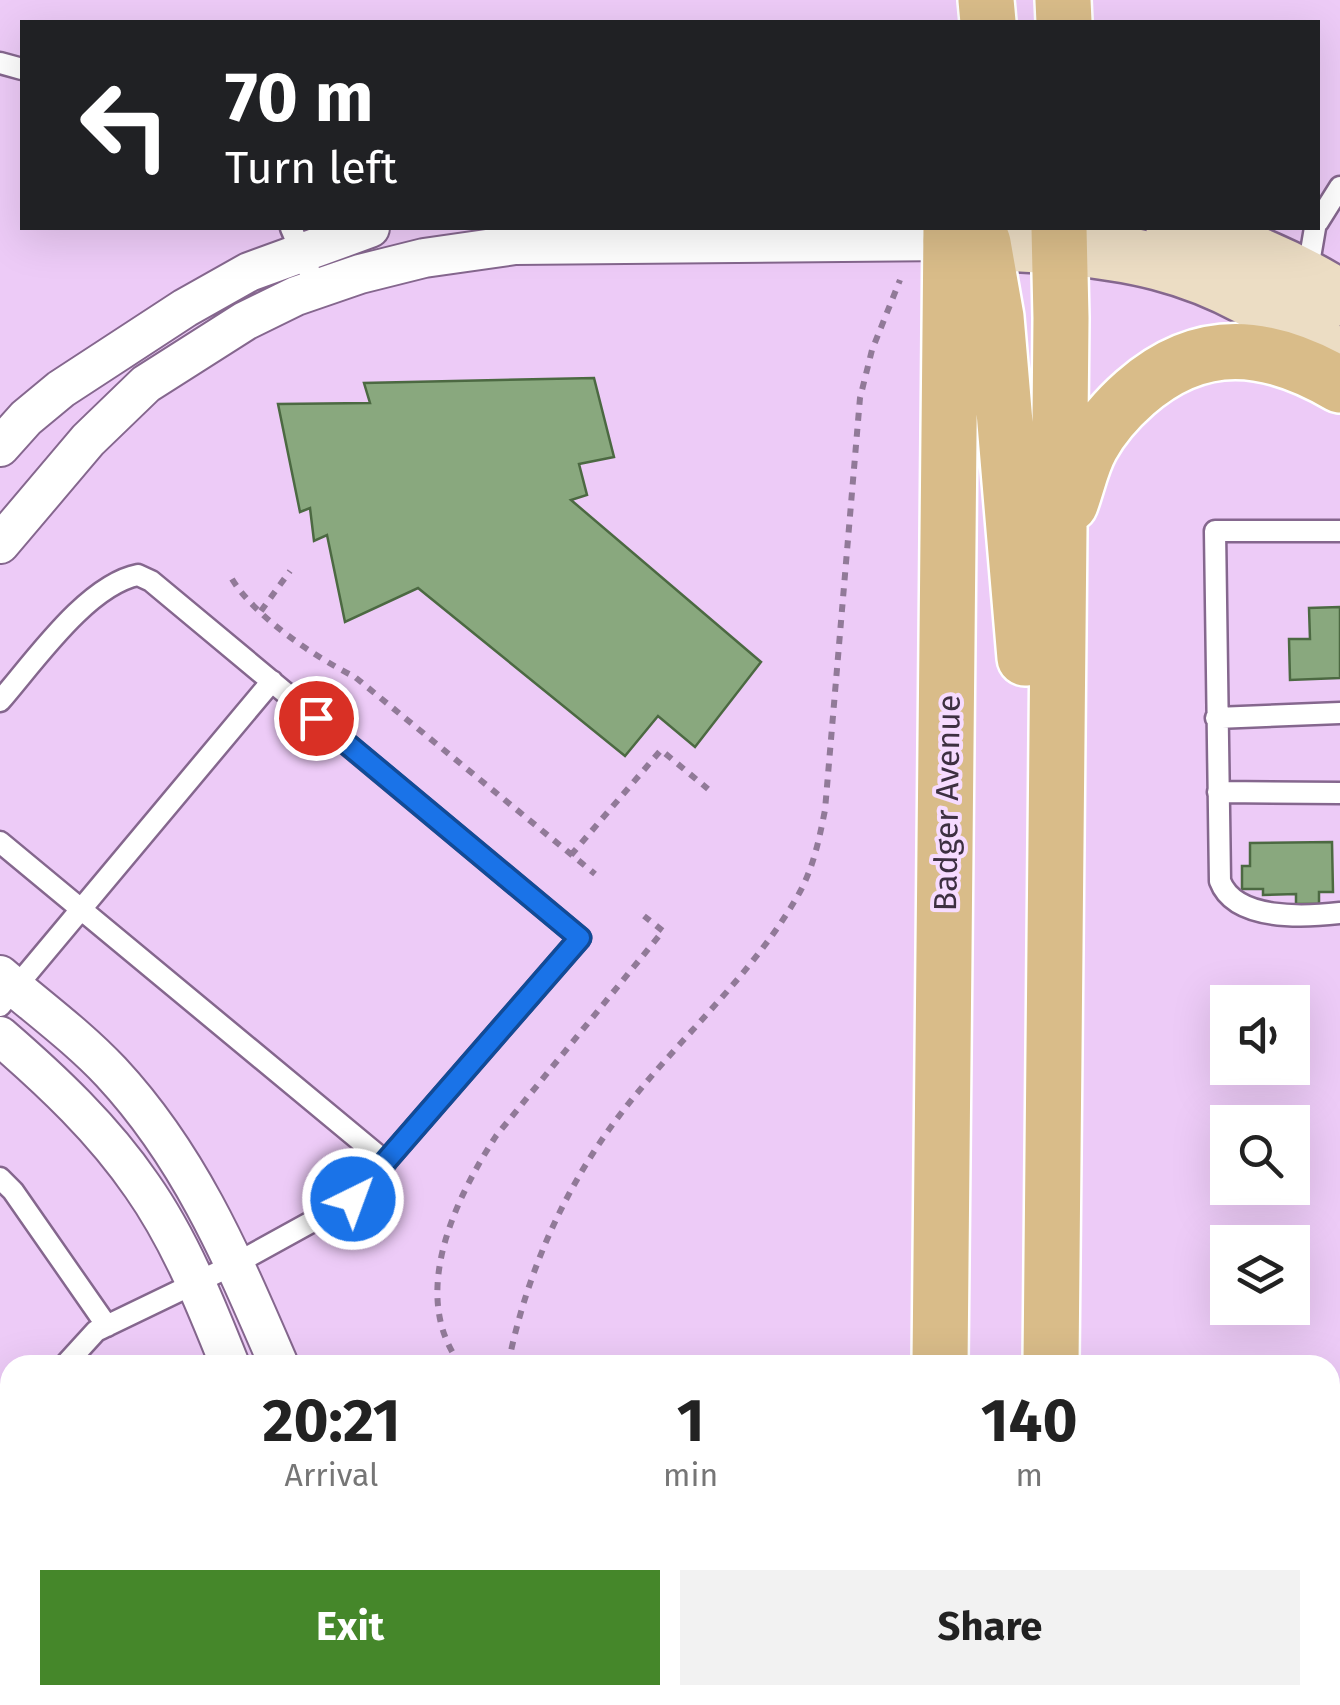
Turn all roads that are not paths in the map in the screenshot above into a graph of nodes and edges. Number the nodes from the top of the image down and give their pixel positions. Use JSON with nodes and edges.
{"nodes":[{"id":1,"x":1340,"y":187,"type":"edge"},
{"id":2,"x":357,"y":230,"type":"edge"},
{"id":3,"x":1183,"y":230,"type":"edge"},
{"id":4,"x":1241,"y":230,"type":"edge"},
{"id":5,"x":1054,"y":234,"type":"edge"},
{"id":6,"x":966,"y":235,"type":"edge"},
{"id":7,"x":296,"y":239,"type":"edge"},
{"id":8,"x":1320,"y":256,"type":"edge"},
{"id":9,"x":317,"y":288,"type":"junction"},
{"id":10,"x":1340,"y":362,"type":"edge"},
{"id":11,"x":1340,"y":384,"type":"edge"},
{"id":12,"x":0,"y":447,"type":"edge"},
{"id":13,"x":1340,"y":531,"type":"edge"},
{"id":14,"x":1058,"y":540,"type":"junction"},
{"id":15,"x":0,"y":544,"type":"edge"},
{"id":16,"x":272,"y":681,"type":"junction"},
{"id":17,"x":0,"y":700,"type":"edge"},
{"id":18,"x":1340,"y":713,"type":"edge"},
{"id":19,"x":1216,"y":718,"type":"junction"},
{"id":20,"x":1218,"y":792,"type":"junction"},
{"id":21,"x":1340,"y":793,"type":"edge"},
{"id":22,"x":1054,"y":818,"type":"junction"},
{"id":23,"x":0,"y":842,"type":"edge"},
{"id":24,"x":81,"y":909,"type":"junction"},
{"id":25,"x":1340,"y":913,"type":"edge"},
{"id":26,"x":5,"y":990,"type":"edge"},
{"id":27,"x":0,"y":1036,"type":"edge"},
{"id":28,"x":386,"y":1162,"type":"junction"},
{"id":29,"x":0,"y":1178,"type":"edge"},
{"id":30,"x":235,"y":1264,"type":"junction"},
{"id":31,"x":194,"y":1283,"type":"junction"},
{"id":32,"x":107,"y":1326,"type":"junction"},
{"id":33,"x":74,"y":1355,"type":"edge"},
{"id":34,"x":226,"y":1355,"type":"edge"},
{"id":35,"x":275,"y":1355,"type":"edge"},
{"id":36,"x":940,"y":1355,"type":"edge"},
{"id":37,"x":1051,"y":1355,"type":"edge"}],
"edges":[{"from":1,"to":8,"type":"lane"},
{"from":2,"to":7,"type":"street"},
{"from":3,"to":8,"type":"main road"},
{"from":4,"to":8,"type":"main road"},
{"from":5,"to":6,"type":"main road"},
{"from":5,"to":10,"type":"main road"},
{"from":5,"to":14,"type":"main road"},
{"from":6,"to":9,"type":"street"},
{"from":6,"to":22,"type":"main road"},
{"from":6,"to":36,"type":"main road","name":"Badger Avenue"},
{"from":7,"to":9,"type":"lane"},
{"from":7,"to":12,"type":"street"},
{"from":9,"to":15,"type":"street"},
{"from":11,"to":14,"type":"main road"},
{"from":13,"to":19,"type":"lane"},
{"from":14,"to":22,"type":"main road"},
{"from":16,"to":17,"type":"lane"},
{"from":16,"to":24,"type":"lane"},
{"from":16,"to":28,"type":"lane"},
{"from":18,"to":19,"type":"lane"},
{"from":19,"to":20,"type":"lane"},
{"from":20,"to":21,"type":"lane"},
{"from":20,"to":25,"type":"lane"},
{"from":22,"to":37,"type":"main road"},
{"from":23,"to":24,"type":"lane"},
{"from":24,"to":26,"type":"lane"},
{"from":24,"to":28,"type":"lane"},
{"from":26,"to":30,"type":"street"},
{"from":27,"to":31,"type":"street"},
{"from":28,"to":30,"type":"lane"},
{"from":29,"to":32,"type":"lane"},
{"from":30,"to":31,"type":"lane"},
{"from":30,"to":35,"type":"street"},
{"from":31,"to":32,"type":"lane"},
{"from":31,"to":34,"type":"street"},
{"from":32,"to":33,"type":"lane"}]}
